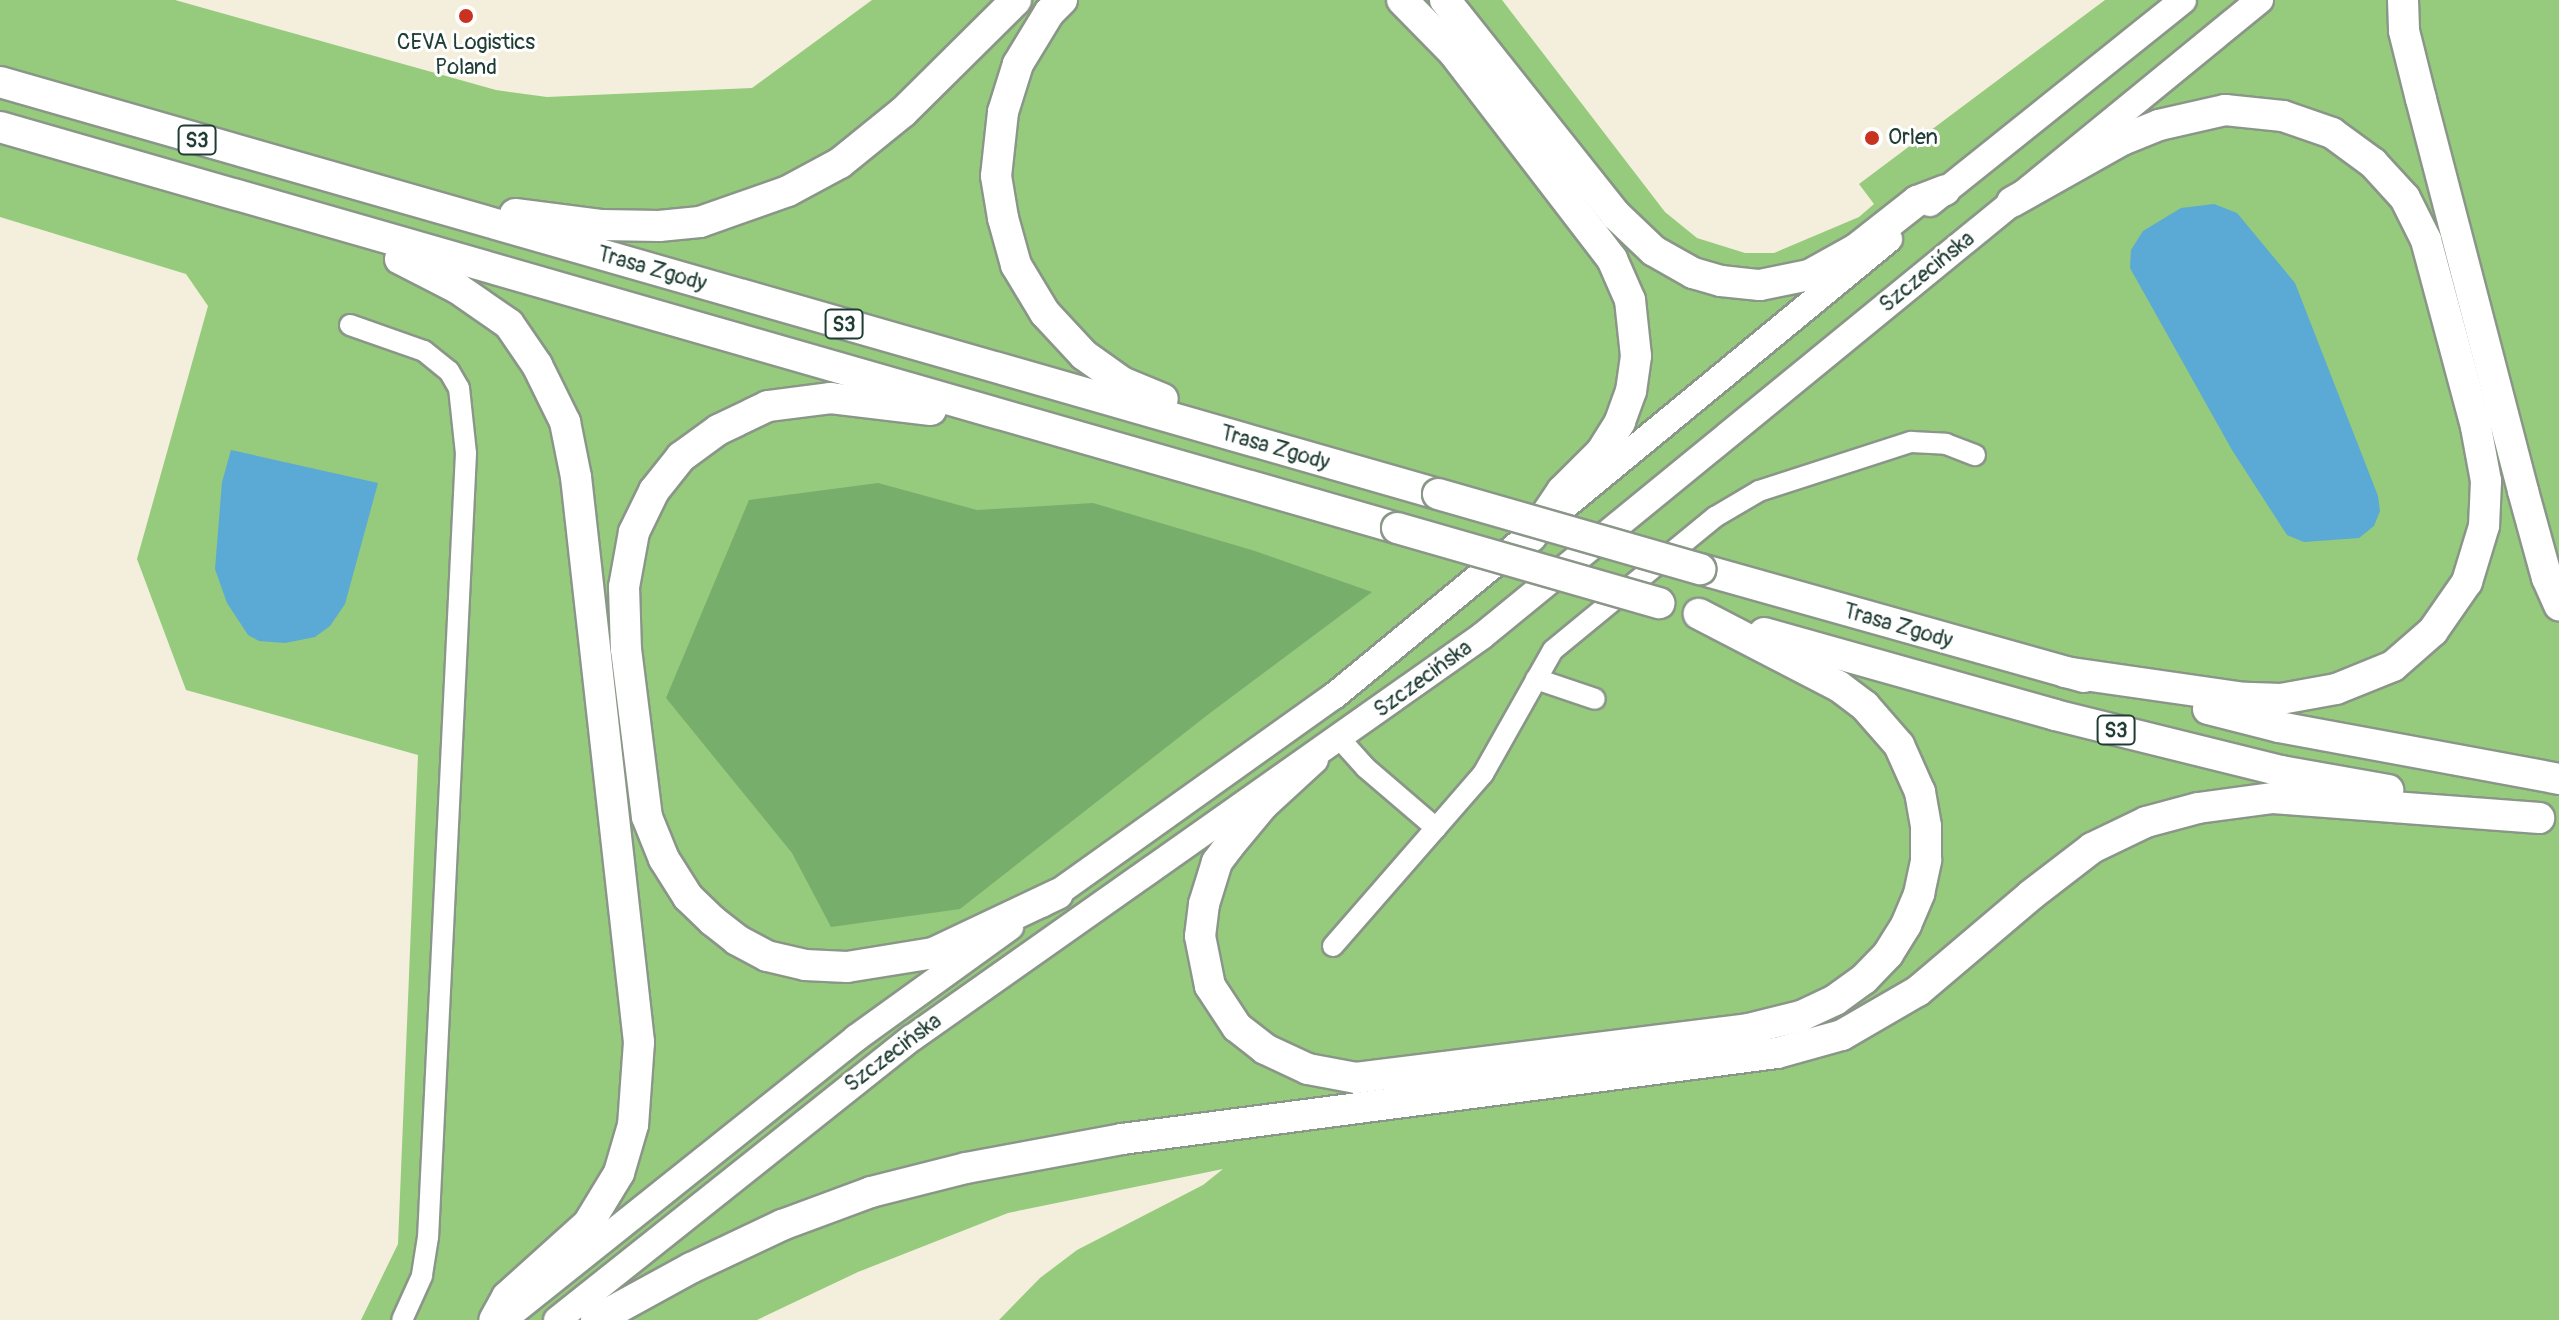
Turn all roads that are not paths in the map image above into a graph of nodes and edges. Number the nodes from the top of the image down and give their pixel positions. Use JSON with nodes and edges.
{"nodes":[{"id":1,"x":1016,"y":0,"type":"edge"},
{"id":2,"x":1062,"y":0,"type":"edge"},
{"id":3,"x":1402,"y":0,"type":"edge"},
{"id":4,"x":1445,"y":0,"type":"edge"},
{"id":5,"x":2183,"y":0,"type":"edge"},
{"id":6,"x":2260,"y":0,"type":"edge"},
{"id":7,"x":2403,"y":0,"type":"edge"},
{"id":8,"x":0,"y":82,"type":"edge"},
{"id":9,"x":0,"y":127,"type":"edge"},
{"id":10,"x":1945,"y":190,"type":"junction"},
{"id":11,"x":394,"y":196,"type":"junction"},
{"id":12,"x":2012,"y":202,"type":"junction"},
{"id":13,"x":276,"y":207,"type":"junction"},
{"id":14,"x":350,"y":325,"type":"dead end"},
{"id":15,"x":1071,"y":435,"type":"junction"},
{"id":16,"x":1294,"y":453,"type":"junction"},
{"id":17,"x":1975,"y":455,"type":"dead end"},
{"id":18,"x":1531,"y":537,"type":"junction"},
{"id":19,"x":2559,"y":605,"type":"edge"},
{"id":20,"x":1699,"y":614,"type":"junction"},
{"id":21,"x":2065,"y":672,"type":"junction"},
{"id":22,"x":1536,"y":679,"type":"junction"},
{"id":23,"x":1595,"y":699,"type":"dead end"},
{"id":24,"x":1340,"y":739,"type":"junction"},
{"id":25,"x":1313,"y":759,"type":"junction"},
{"id":26,"x":2559,"y":779,"type":"edge"},
{"id":27,"x":2549,"y":820,"type":"edge"},
{"id":28,"x":1436,"y":828,"type":"junction"},
{"id":29,"x":1058,"y":894,"type":"junction"},
{"id":30,"x":1333,"y":946,"type":"dead end"},
{"id":31,"x":402,"y":1320,"type":"edge"},
{"id":32,"x":494,"y":1320,"type":"edge"},
{"id":33,"x":503,"y":1320,"type":"edge"},
{"id":34,"x":557,"y":1320,"type":"edge"},
{"id":35,"x":596,"y":1320,"type":"edge"}],
"edges":[{"from":1,"to":11,"type":"highway"},
{"from":2,"to":16,"type":"highway"},
{"from":3,"to":18,"type":"highway"},
{"from":4,"to":10,"type":"highway"},
{"from":5,"to":10,"type":"main road","name":"Szczecińska"},
{"from":6,"to":12,"type":"main road","name":"Szczecińska"},
{"from":7,"to":19,"type":"highway"},
{"from":8,"to":11,"type":"highway","name":"Trasa Zgody","number":"S3"},
{"from":9,"to":13,"type":"highway","name":"Trasa Zgody","number":"S3"},
{"from":10,"to":18,"type":"main road","name":"Szczecińska"},
{"from":11,"to":16,"type":"highway","name":"Trasa Zgody","number":"S3"},
{"from":12,"to":21,"type":"highway"},
{"from":12,"to":24,"type":"main road","name":"Szczecińska"},
{"from":13,"to":15,"type":"highway","name":"Trasa Zgody","number":"S3"},
{"from":13,"to":32,"type":"highway"},
{"from":14,"to":31,"type":"lane"},
{"from":15,"to":20,"type":"highway","name":"Trasa Zgody","number":"S3","bridge":true},
{"from":15,"to":29,"type":"highway"},
{"from":16,"to":21,"type":"highway","name":"Trasa Zgody","number":"S3","bridge":true},
{"from":17,"to":22,"type":"lane"},
{"from":18,"to":29,"type":"main road","name":"Szczecińska"},
{"from":20,"to":25,"type":"highway"},
{"from":20,"to":27,"type":"highway","name":"Trasa Zgody","number":"S3"},
{"from":21,"to":26,"type":"highway","name":"Trasa Zgody","number":"S3"},
{"from":22,"to":23,"type":"lane"},
{"from":22,"to":28,"type":"lane"},
{"from":24,"to":25,"type":"main road","name":"Szczecińska"},
{"from":24,"to":28,"type":"lane"},
{"from":25,"to":34,"type":"main road","name":"Szczecińska"},
{"from":27,"to":35,"type":"highway"},
{"from":28,"to":30,"type":"lane"},
{"from":29,"to":33,"type":"main road","name":"Szczecińska"}]}
